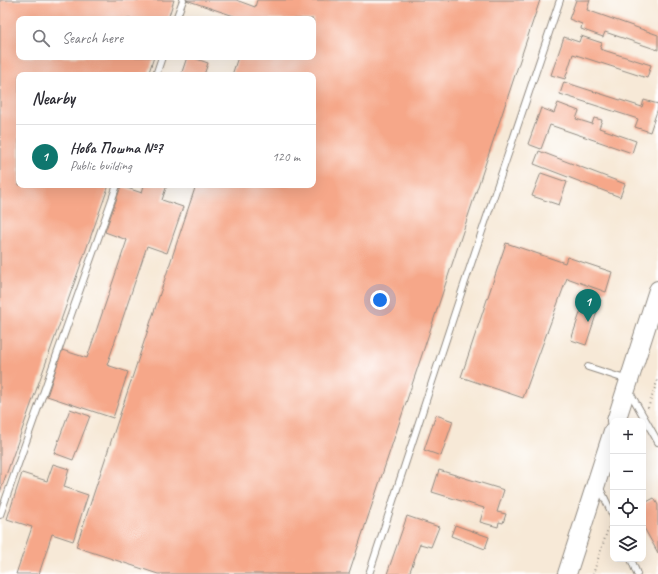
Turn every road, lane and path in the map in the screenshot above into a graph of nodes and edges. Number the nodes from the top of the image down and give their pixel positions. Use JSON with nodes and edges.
{"nodes":[{"id":1,"x":183,"y":0,"type":"edge"},
{"id":2,"x":560,"y":0,"type":"edge"},
{"id":3,"x":177,"y":16,"type":"edge"},
{"id":4,"x":161,"y":60,"type":"edge"},
{"id":5,"x":157,"y":72,"type":"edge"},
{"id":6,"x":116,"y":188,"type":"edge"},
{"id":7,"x":658,"y":290,"type":"edge"},
{"id":8,"x":588,"y":368,"type":"dead end"},
{"id":9,"x":658,"y":379,"type":"edge"},
{"id":10,"x":628,"y":384,"type":"junction"},
{"id":11,"x":617,"y":418,"type":"edge"},
{"id":12,"x":645,"y":418,"type":"joint"},
{"id":13,"x":646,"y":420,"type":"edge"},
{"id":14,"x":610,"y":440,"type":"edge"},
{"id":15,"x":658,"y":442,"type":"edge"},
{"id":16,"x":597,"y":481,"type":"junction"},
{"id":17,"x":610,"y":509,"type":"edge"},
{"id":18,"x":0,"y":515,"type":"edge"},
{"id":19,"x":610,"y":524,"type":"edge"},
{"id":20,"x":632,"y":562,"type":"edge"},
{"id":21,"x":369,"y":574,"type":"edge"},
{"id":22,"x":568,"y":574,"type":"edge"},
{"id":23,"x":593,"y":574,"type":"edge"},
{"id":24,"x":637,"y":574,"type":"edge"}],
"edges":[{"from":1,"to":3,"type":"lane"},
{"from":2,"to":21,"type":"lane"},
{"from":4,"to":5,"type":"lane"},
{"from":6,"to":18,"type":"lane"},
{"from":7,"to":10,"type":"main road"},
{"from":8,"to":10,"type":"lane"},
{"from":9,"to":12,"type":"path"},
{"from":10,"to":11,"type":"main road"},
{"from":10,"to":12,"type":"lane"},
{"from":13,"to":15,"type":"lane"},
{"from":14,"to":16,"type":"main road"},
{"from":16,"to":17,"type":"lane"},
{"from":16,"to":22,"type":"main road"},
{"from":19,"to":23,"type":"path"},
{"from":20,"to":24,"type":"lane"}]}
